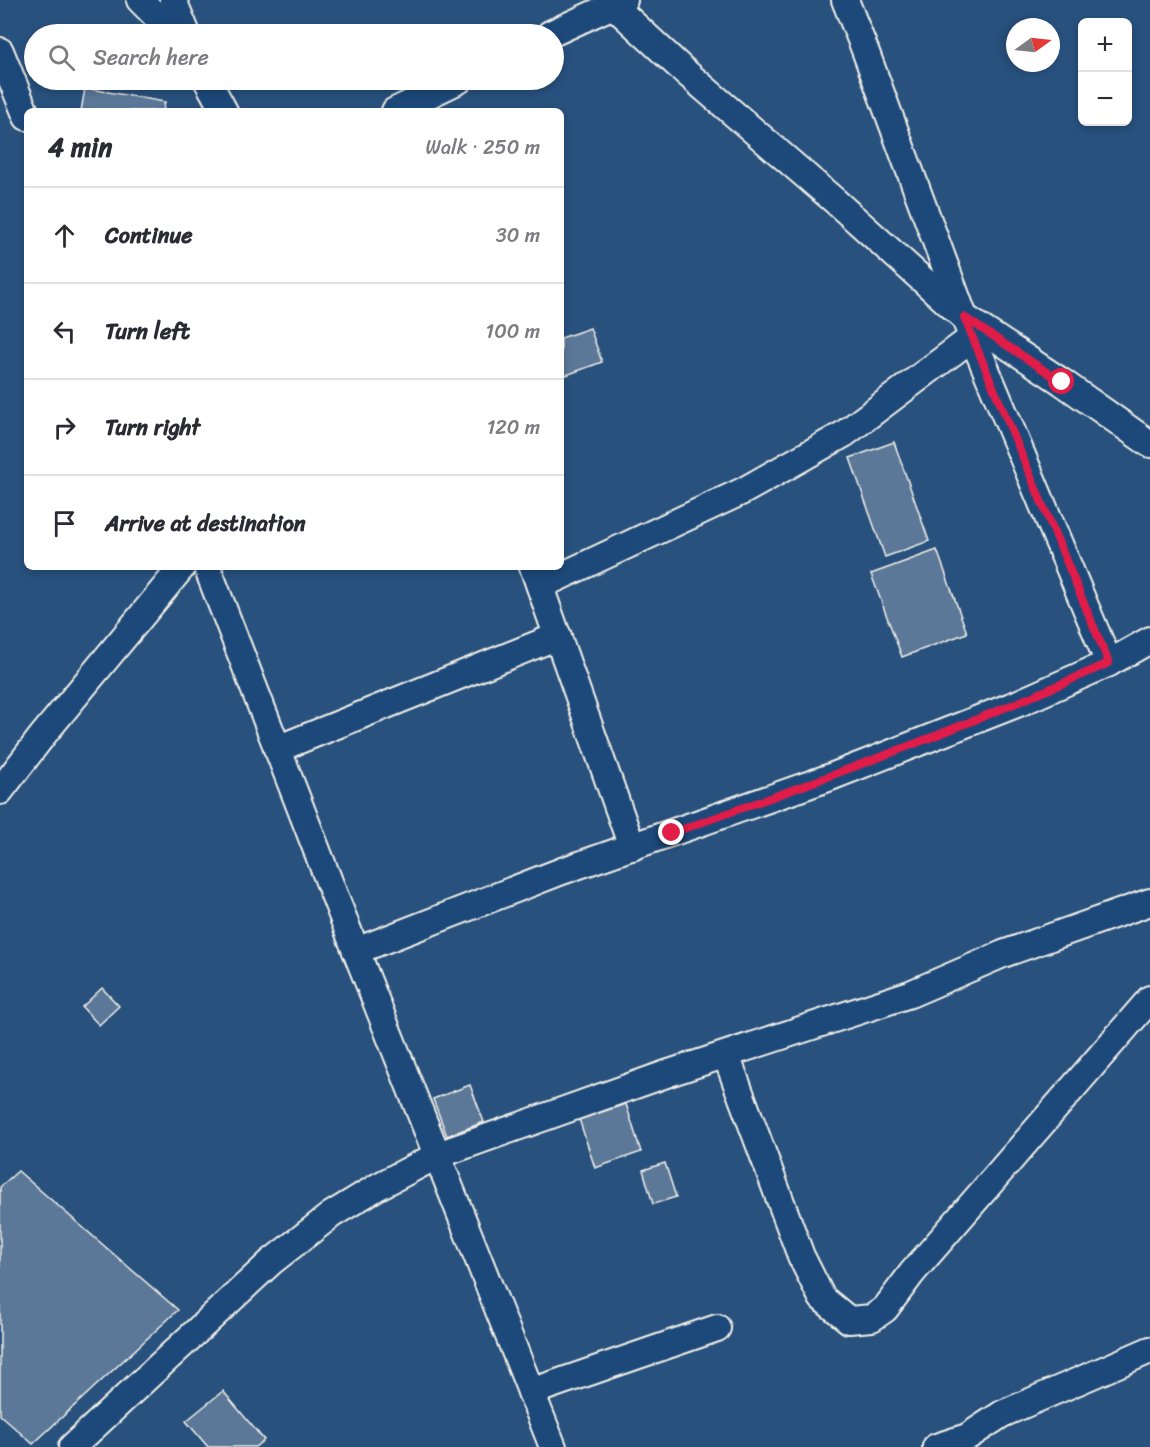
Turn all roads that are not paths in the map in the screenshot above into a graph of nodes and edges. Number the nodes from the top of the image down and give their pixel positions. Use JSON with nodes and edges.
{"nodes":[{"id":1,"x":140,"y":0,"type":"edge"},
{"id":2,"x":173,"y":0,"type":"edge"},
{"id":3,"x":845,"y":0,"type":"edge"},
{"id":4,"x":616,"y":2,"type":"edge"},
{"id":5,"x":581,"y":9,"type":"edge"},
{"id":6,"x":164,"y":24,"type":"edge"},
{"id":7,"x":183,"y":24,"type":"edge"},
{"id":8,"x":562,"y":24,"type":"edge"},
{"id":9,"x":0,"y":51,"type":"edge"},
{"id":10,"x":213,"y":90,"type":"edge"},
{"id":11,"x":438,"y":90,"type":"edge"},
{"id":12,"x":223,"y":108,"type":"edge"},
{"id":13,"x":401,"y":108,"type":"edge"},
{"id":14,"x":24,"y":110,"type":"edge"},
{"id":15,"x":968,"y":327,"type":"junction"},
{"id":16,"x":1150,"y":444,"type":"edge"},
{"id":17,"x":564,"y":565,"type":"edge"},
{"id":18,"x":180,"y":570,"type":"edge"},
{"id":19,"x":208,"y":570,"type":"edge"},
{"id":20,"x":553,"y":570,"type":"edge"},
{"id":21,"x":536,"y":577,"type":"edge"},
{"id":22,"x":558,"y":636,"type":"junction"},
{"id":23,"x":1150,"y":640,"type":"edge"},
{"id":24,"x":1109,"y":663,"type":"junction"},
{"id":25,"x":277,"y":749,"type":"junction"},
{"id":26,"x":0,"y":791,"type":"edge"},
{"id":27,"x":632,"y":847,"type":"junction"},
{"id":28,"x":1150,"y":902,"type":"edge"},
{"id":29,"x":356,"y":951,"type":"junction"},
{"id":30,"x":1150,"y":999,"type":"edge"},
{"id":31,"x":726,"y":1055,"type":"junction"},
{"id":32,"x":438,"y":1155,"type":"junction"},
{"id":33,"x":717,"y":1328,"type":"dead end"},
{"id":34,"x":1150,"y":1350,"type":"edge"},
{"id":35,"x":531,"y":1392,"type":"junction"},
{"id":36,"x":969,"y":1442,"type":"edge"},
{"id":37,"x":72,"y":1447,"type":"edge"},
{"id":38,"x":553,"y":1447,"type":"edge"},
{"id":39,"x":936,"y":1447,"type":"edge"}],
"edges":[{"from":1,"to":6,"type":"street"},
{"from":2,"to":7,"type":"street"},
{"from":3,"to":15,"type":"street"},
{"from":4,"to":5,"type":"street"},
{"from":4,"to":15,"type":"street"},
{"from":5,"to":8,"type":"street"},
{"from":9,"to":14,"type":"street"},
{"from":10,"to":12,"type":"street"},
{"from":11,"to":13,"type":"street"},
{"from":15,"to":16,"type":"street"},
{"from":15,"to":17,"type":"street"},
{"from":15,"to":24,"type":"street"},
{"from":18,"to":26,"type":"street"},
{"from":19,"to":25,"type":"street"},
{"from":20,"to":21,"type":"street"},
{"from":21,"to":22,"type":"street"},
{"from":22,"to":25,"type":"street"},
{"from":22,"to":27,"type":"street"},
{"from":23,"to":24,"type":"street"},
{"from":24,"to":27,"type":"street"},
{"from":25,"to":29,"type":"street"},
{"from":27,"to":29,"type":"street"},
{"from":28,"to":31,"type":"street"},
{"from":29,"to":32,"type":"street"},
{"from":30,"to":31,"type":"street"},
{"from":31,"to":32,"type":"street"},
{"from":32,"to":35,"type":"street"},
{"from":32,"to":37,"type":"street"},
{"from":33,"to":35,"type":"street"},
{"from":34,"to":36,"type":"street"},
{"from":35,"to":38,"type":"street"},
{"from":36,"to":39,"type":"street"}]}
